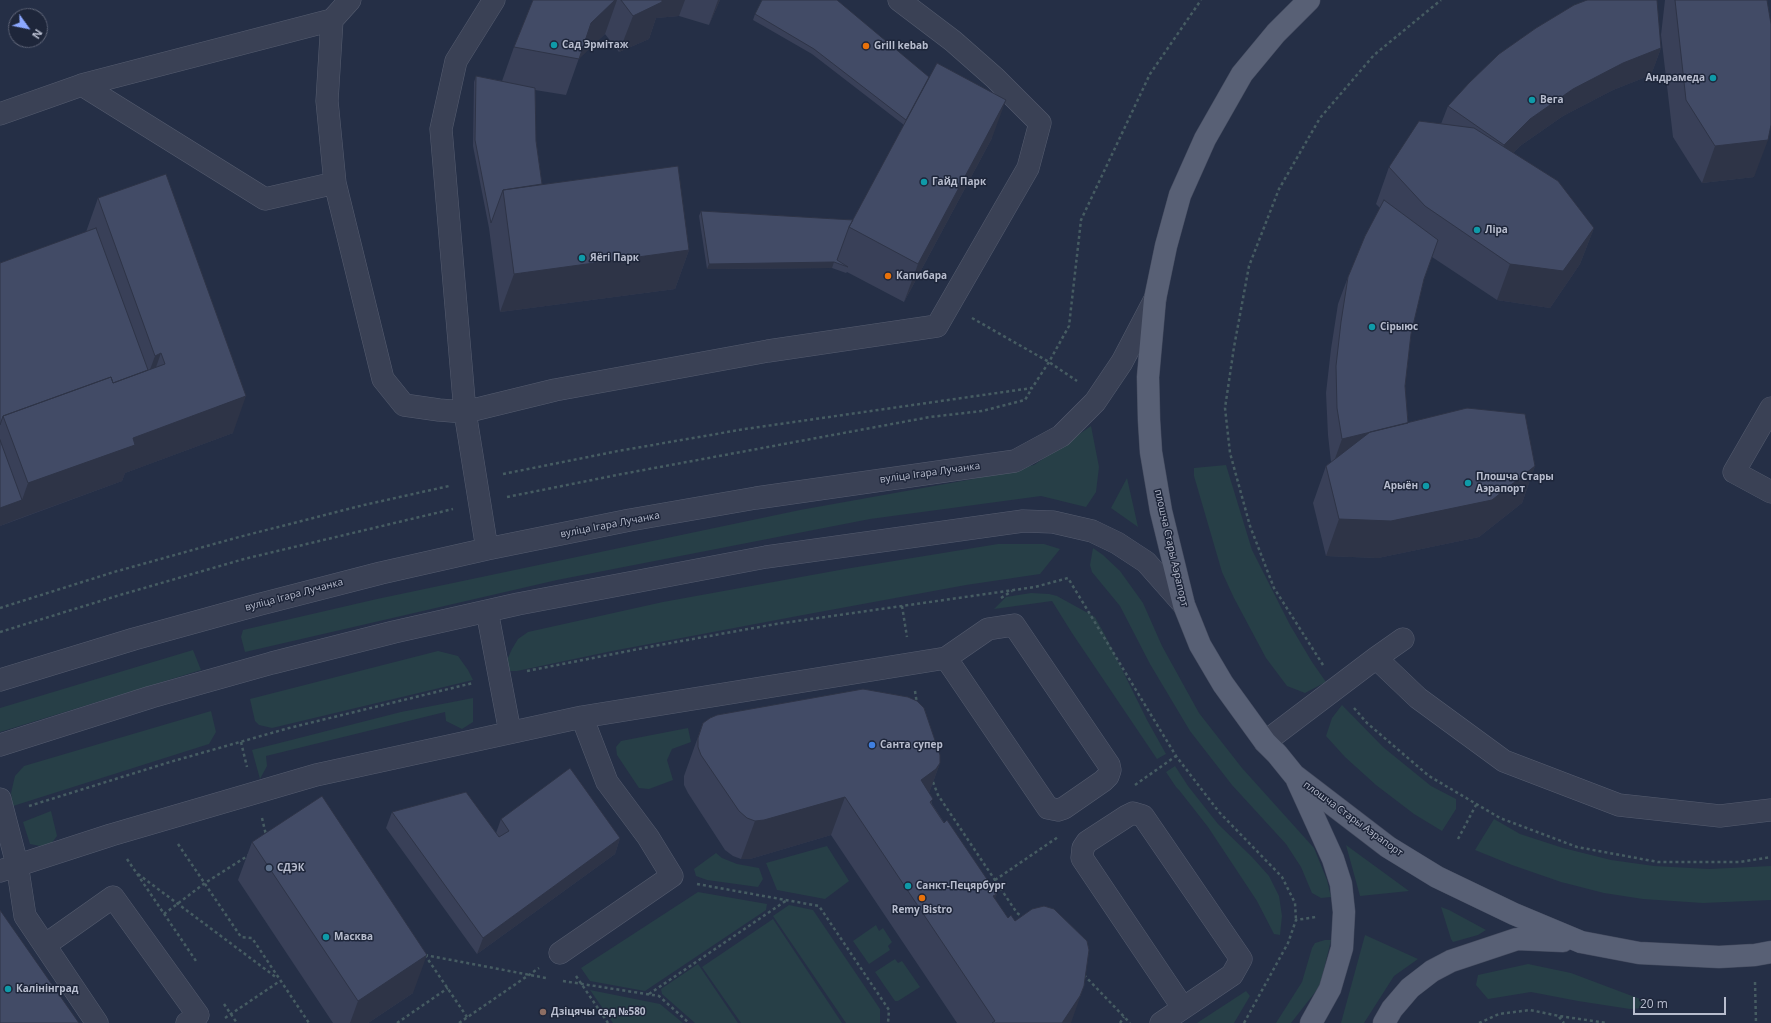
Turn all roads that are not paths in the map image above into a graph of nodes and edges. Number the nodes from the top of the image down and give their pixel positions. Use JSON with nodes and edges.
{"nodes":[{"id":1,"x":350,"y":0,"type":"edge"},
{"id":2,"x":494,"y":0,"type":"edge"},
{"id":3,"x":899,"y":0,"type":"edge"},
{"id":4,"x":1310,"y":0,"type":"edge"},
{"id":5,"x":332,"y":20,"type":"junction"},
{"id":6,"x":82,"y":86,"type":"junction"},
{"id":7,"x":0,"y":114,"type":"edge"},
{"id":8,"x":335,"y":183,"type":"junction"},
{"id":9,"x":1155,"y":299,"type":"junction"},
{"id":10,"x":1771,"y":408,"type":"edge"},
{"id":11,"x":465,"y":412,"type":"junction"},
{"id":12,"x":1771,"y":492,"type":"edge"},
{"id":13,"x":487,"y":549,"type":"junction"},
{"id":14,"x":1184,"y":605,"type":"junction"},
{"id":15,"x":487,"y":611,"type":"junction"},
{"id":16,"x":1403,"y":640,"type":"dead end"},
{"id":17,"x":946,"y":658,"type":"junction"},
{"id":18,"x":1376,"y":658,"type":"junction"},
{"id":19,"x":0,"y":680,"type":"edge"},
{"id":20,"x":582,"y":716,"type":"junction"},
{"id":21,"x":510,"y":732,"type":"junction"},
{"id":22,"x":1265,"y":742,"type":"junction"},
{"id":23,"x":0,"y":745,"type":"edge"},
{"id":24,"x":1294,"y":775,"type":"junction"},
{"id":25,"x":2,"y":807,"type":"edge"},
{"id":26,"x":1771,"y":810,"type":"edge"},
{"id":27,"x":9,"y":867,"type":"edge"},
{"id":28,"x":1581,"y":942,"type":"junction"},
{"id":29,"x":44,"y":945,"type":"junction"},
{"id":30,"x":560,"y":953,"type":"dead end"},
{"id":31,"x":1763,"y":954,"type":"edge"},
{"id":32,"x":1183,"y":1008,"type":"junction"},
{"id":33,"x":97,"y":1023,"type":"edge"},
{"id":34,"x":187,"y":1023,"type":"edge"},
{"id":35,"x":1161,"y":1023,"type":"edge"},
{"id":36,"x":1311,"y":1023,"type":"edge"},
{"id":37,"x":1384,"y":1023,"type":"edge"}],
"edges":[{"from":1,"to":5,"type":"street"},
{"from":2,"to":11,"type":"street"},
{"from":3,"to":11,"type":"street"},
{"from":4,"to":9,"type":"main road","name":"плошча Стары Аэрапорт"},
{"from":5,"to":6,"type":"street"},
{"from":5,"to":8,"type":"street"},
{"from":6,"to":7,"type":"street"},
{"from":6,"to":8,"type":"street"},
{"from":8,"to":11,"type":"street"},
{"from":9,"to":13,"type":"street","name":"вуліца Ігара Лучанка"},
{"from":9,"to":14,"type":"main road","name":"плошча Стары Аэрапорт"},
{"from":10,"to":12,"type":"street"},
{"from":11,"to":13,"type":"street"},
{"from":13,"to":19,"type":"street","name":"вуліца Ігара Лучанка"},
{"from":14,"to":15,"type":"street"},
{"from":14,"to":22,"type":"main road","name":"плошча Стары Аэрапорт"},
{"from":15,"to":21,"type":"street"},
{"from":15,"to":23,"type":"street"},
{"from":16,"to":18,"type":"street"},
{"from":17,"to":17,"type":"street"},
{"from":17,"to":20,"type":"street"},
{"from":18,"to":22,"type":"street"},
{"from":18,"to":26,"type":"street"},
{"from":20,"to":21,"type":"street"},
{"from":20,"to":30,"type":"street"},
{"from":21,"to":27,"type":"street"},
{"from":22,"to":24,"type":"main road","name":"плошча Стары Аэрапорт"},
{"from":24,"to":28,"type":"main road","name":"плошча Стары Аэрапорт"},
{"from":24,"to":36,"type":"main road"},
{"from":25,"to":27,"type":"street"},
{"from":27,"to":29,"type":"street"},
{"from":28,"to":31,"type":"main road","name":"плошча Стары Аэрапорт"},
{"from":28,"to":37,"type":"main road"},
{"from":29,"to":33,"type":"street"},
{"from":29,"to":34,"type":"street"},
{"from":32,"to":32,"type":"street"},
{"from":32,"to":35,"type":"street"}]}
